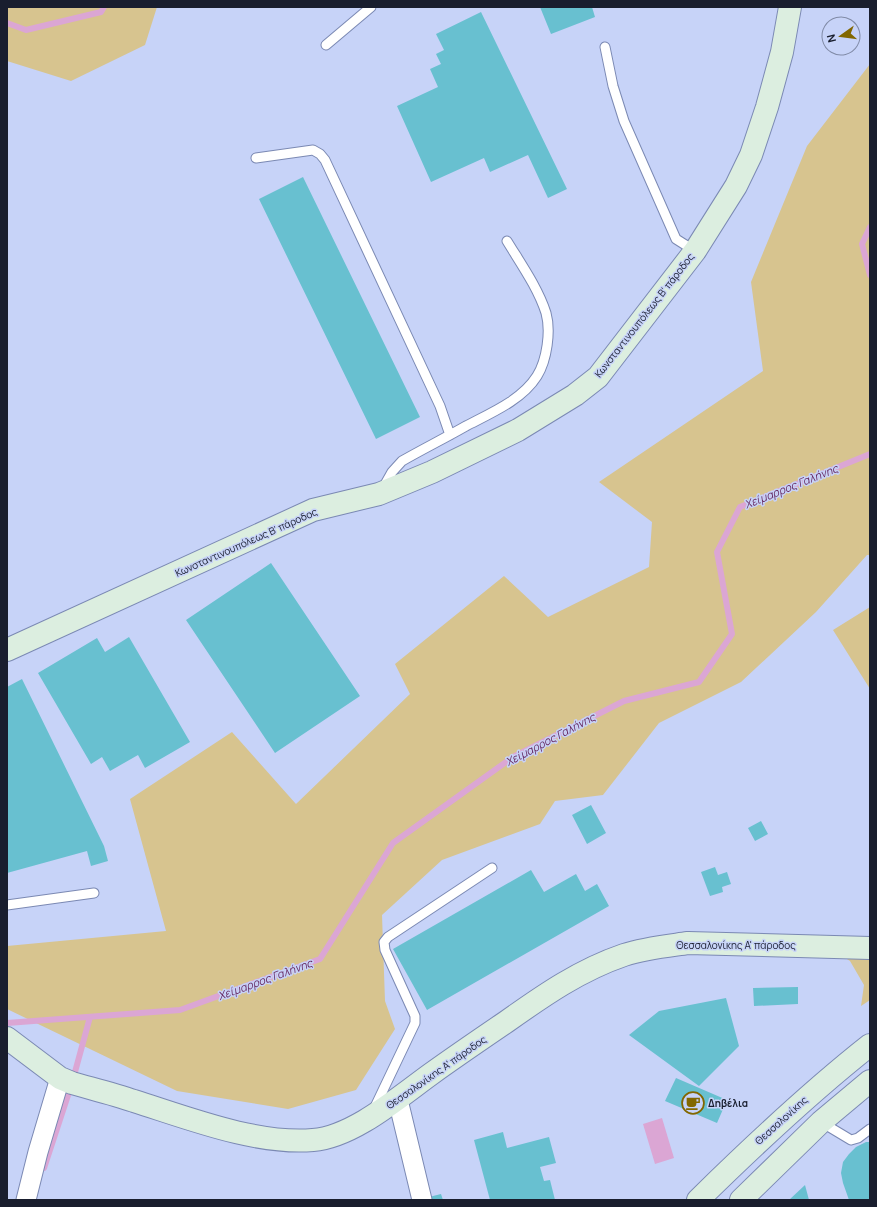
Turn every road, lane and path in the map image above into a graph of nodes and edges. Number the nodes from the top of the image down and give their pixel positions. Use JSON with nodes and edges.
{"nodes":[{"id":1,"x":371,"y":7,"type":"edge"},
{"id":2,"x":790,"y":7,"type":"edge"},
{"id":3,"x":326,"y":45,"type":"dead end"},
{"id":4,"x":605,"y":47,"type":"dead end"},
{"id":5,"x":256,"y":158,"type":"dead end"},
{"id":6,"x":507,"y":241,"type":"dead end"},
{"id":7,"x":694,"y":251,"type":"junction"},
{"id":8,"x":450,"y":435,"type":"junction"},
{"id":9,"x":379,"y":494,"type":"junction"},
{"id":10,"x":7,"y":650,"type":"edge"},
{"id":11,"x":492,"y":868,"type":"dead end"},
{"id":12,"x":94,"y":893,"type":"dead end"},
{"id":13,"x":7,"y":905,"type":"edge"},
{"id":14,"x":870,"y":948,"type":"edge"},
{"id":15,"x":7,"y":1038,"type":"edge"},
{"id":16,"x":870,"y":1045,"type":"edge"},
{"id":17,"x":60,"y":1078,"type":"junction"},
{"id":18,"x":870,"y":1081,"type":"edge"},
{"id":19,"x":398,"y":1100,"type":"junction"},
{"id":20,"x":370,"y":1117,"type":"junction"},
{"id":21,"x":821,"y":1122,"type":"junction"},
{"id":22,"x":870,"y":1129,"type":"edge"},
{"id":23,"x":26,"y":1200,"type":"edge"},
{"id":24,"x":422,"y":1200,"type":"edge"},
{"id":25,"x":698,"y":1200,"type":"edge"},
{"id":26,"x":741,"y":1200,"type":"edge"}],
"edges":[{"from":1,"to":3,"type":"lane"},
{"from":2,"to":7,"type":"street","name":"Κωνσταντινουπόλεως Β' πάροδος"},
{"from":4,"to":7,"type":"lane"},
{"from":5,"to":8,"type":"lane"},
{"from":6,"to":8,"type":"lane"},
{"from":7,"to":9,"type":"street","name":"Κωνσταντινουπόλεως Β' πάροδος"},
{"from":8,"to":9,"type":"lane"},
{"from":9,"to":10,"type":"street","name":"Κωνσταντινουπόλεως Β' πάροδος"},
{"from":11,"to":20,"type":"lane"},
{"from":12,"to":13,"type":"lane"},
{"from":14,"to":19,"type":"street","name":"Θεσσαλονίκης Α' πάροδος"},
{"from":15,"to":17,"type":"street","name":"Θεσσαλονίκης Α' πάροδος"},
{"from":16,"to":25,"type":"street","name":"Θεσσαλονίκης"},
{"from":17,"to":20,"type":"street","name":"Θεσσαλονίκης Α' πάροδος"},
{"from":17,"to":23,"type":"street"},
{"from":18,"to":21,"type":"street"},
{"from":19,"to":20,"type":"street","name":"Θεσσαλονίκης Α' πάροδος"},
{"from":19,"to":24,"type":"street"},
{"from":21,"to":22,"type":"lane"},
{"from":21,"to":26,"type":"street"}]}
